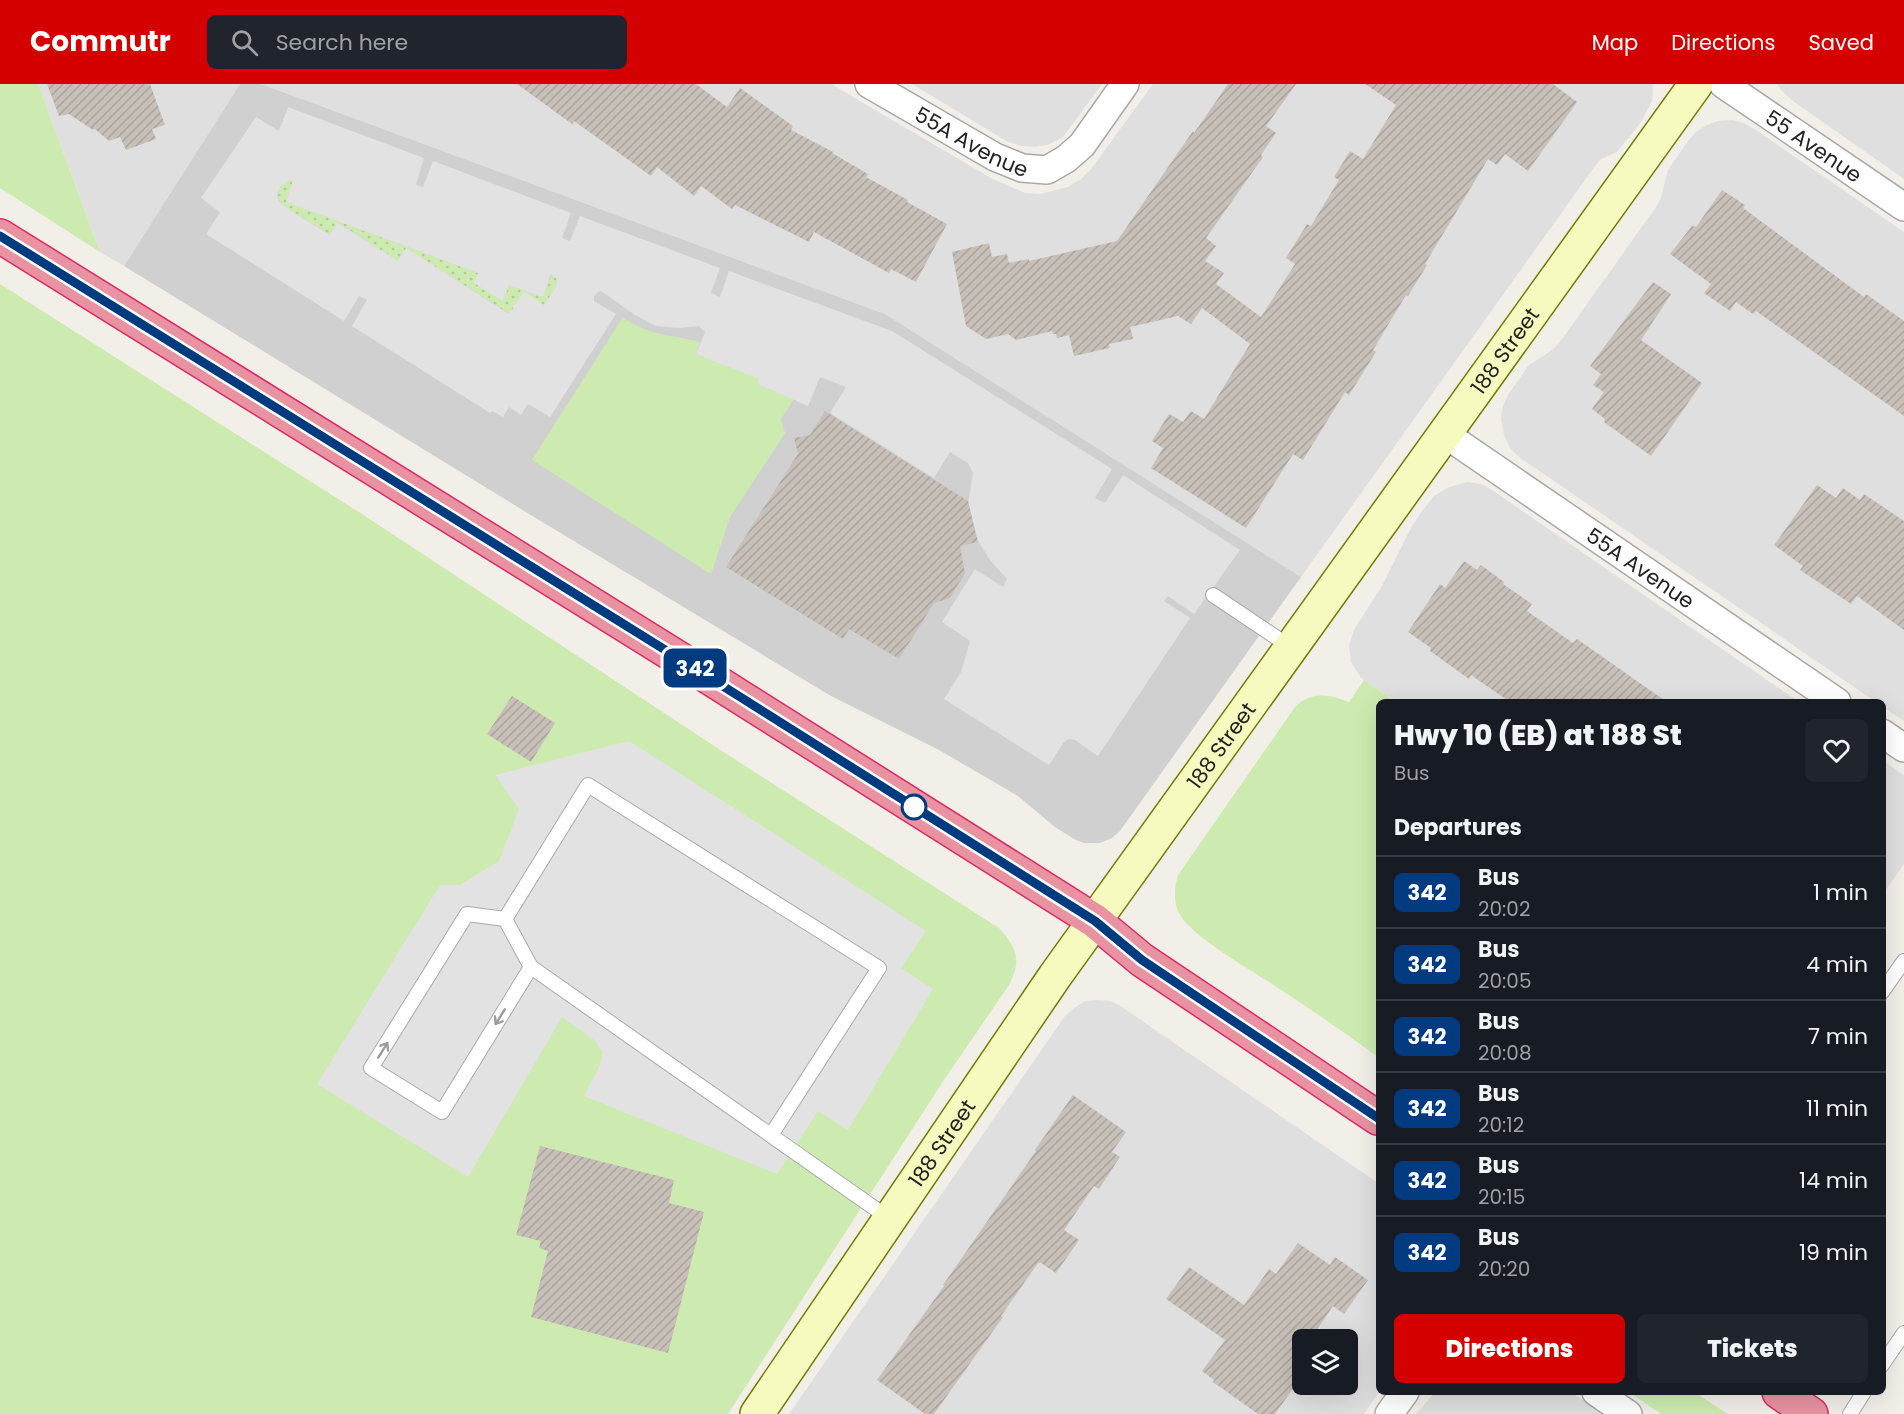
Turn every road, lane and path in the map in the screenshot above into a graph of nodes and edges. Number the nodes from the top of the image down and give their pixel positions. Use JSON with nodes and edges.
{"nodes":[{"id":1,"x":869,"y":84,"type":"edge"},
{"id":2,"x":1125,"y":84,"type":"edge"},
{"id":3,"x":1696,"y":84,"type":"edge"},
{"id":4,"x":1723,"y":84,"type":"edge"},
{"id":5,"x":1904,"y":207,"type":"edge"},
{"id":6,"x":0,"y":236,"type":"edge"},
{"id":7,"x":1444,"y":434,"type":"junction"},
{"id":8,"x":1213,"y":595,"type":"dead end"},
{"id":9,"x":1292,"y":648,"type":"junction"},
{"id":10,"x":1833,"y":699,"type":"edge"},
{"id":11,"x":1886,"y":736,"type":"edge"},
{"id":12,"x":1904,"y":748,"type":"edge"},
{"id":13,"x":505,"y":919,"type":"junction"},
{"id":14,"x":1095,"y":921,"type":"junction"},
{"id":15,"x":1904,"y":961,"type":"edge"},
{"id":16,"x":531,"y":967,"type":"junction"},
{"id":17,"x":1886,"y":986,"type":"edge"},
{"id":18,"x":1376,"y":1117,"type":"edge"},
{"id":19,"x":771,"y":1135,"type":"junction"},
{"id":20,"x":890,"y":1219,"type":"junction"},
{"id":21,"x":1904,"y":1333,"type":"edge"},
{"id":22,"x":1886,"y":1359,"type":"edge"},
{"id":23,"x":1403,"y":1395,"type":"edge"},
{"id":24,"x":1600,"y":1395,"type":"edge"},
{"id":25,"x":1783,"y":1395,"type":"edge"},
{"id":26,"x":1862,"y":1395,"type":"edge"},
{"id":27,"x":758,"y":1414,"type":"edge"},
{"id":28,"x":1389,"y":1414,"type":"edge"},
{"id":29,"x":1628,"y":1414,"type":"edge"},
{"id":30,"x":1811,"y":1414,"type":"edge"},
{"id":31,"x":1850,"y":1414,"type":"edge"}],
"edges":[{"from":1,"to":2,"type":"street","name":"55A Avenue"},
{"from":3,"to":7,"type":"street","name":"188 Street"},
{"from":4,"to":5,"type":"street","name":"55 Avenue"},
{"from":6,"to":14,"type":"highway"},
{"from":7,"to":9,"type":"street","name":"188 Street"},
{"from":7,"to":10,"type":"street","name":"55A Avenue"},
{"from":8,"to":9,"type":"lane"},
{"from":9,"to":14,"type":"street","name":"188 Street"},
{"from":11,"to":12,"type":"street"},
{"from":13,"to":16,"type":"lane"},
{"from":16,"to":13,"type":"lane","one_way":true},
{"from":13,"to":19,"type":"lane"},
{"from":14,"to":18,"type":"highway"},
{"from":14,"to":20,"type":"street","name":"188 Street"},
{"from":15,"to":17,"type":"lane"},
{"from":16,"to":19,"type":"lane"},
{"from":19,"to":20,"type":"lane"},
{"from":20,"to":27,"type":"street","name":"188 Street"},
{"from":21,"to":22,"type":"lane"},
{"from":23,"to":28,"type":"street"},
{"from":24,"to":29,"type":"street"},
{"from":25,"to":30,"type":"highway"},
{"from":26,"to":31,"type":"lane"}]}
